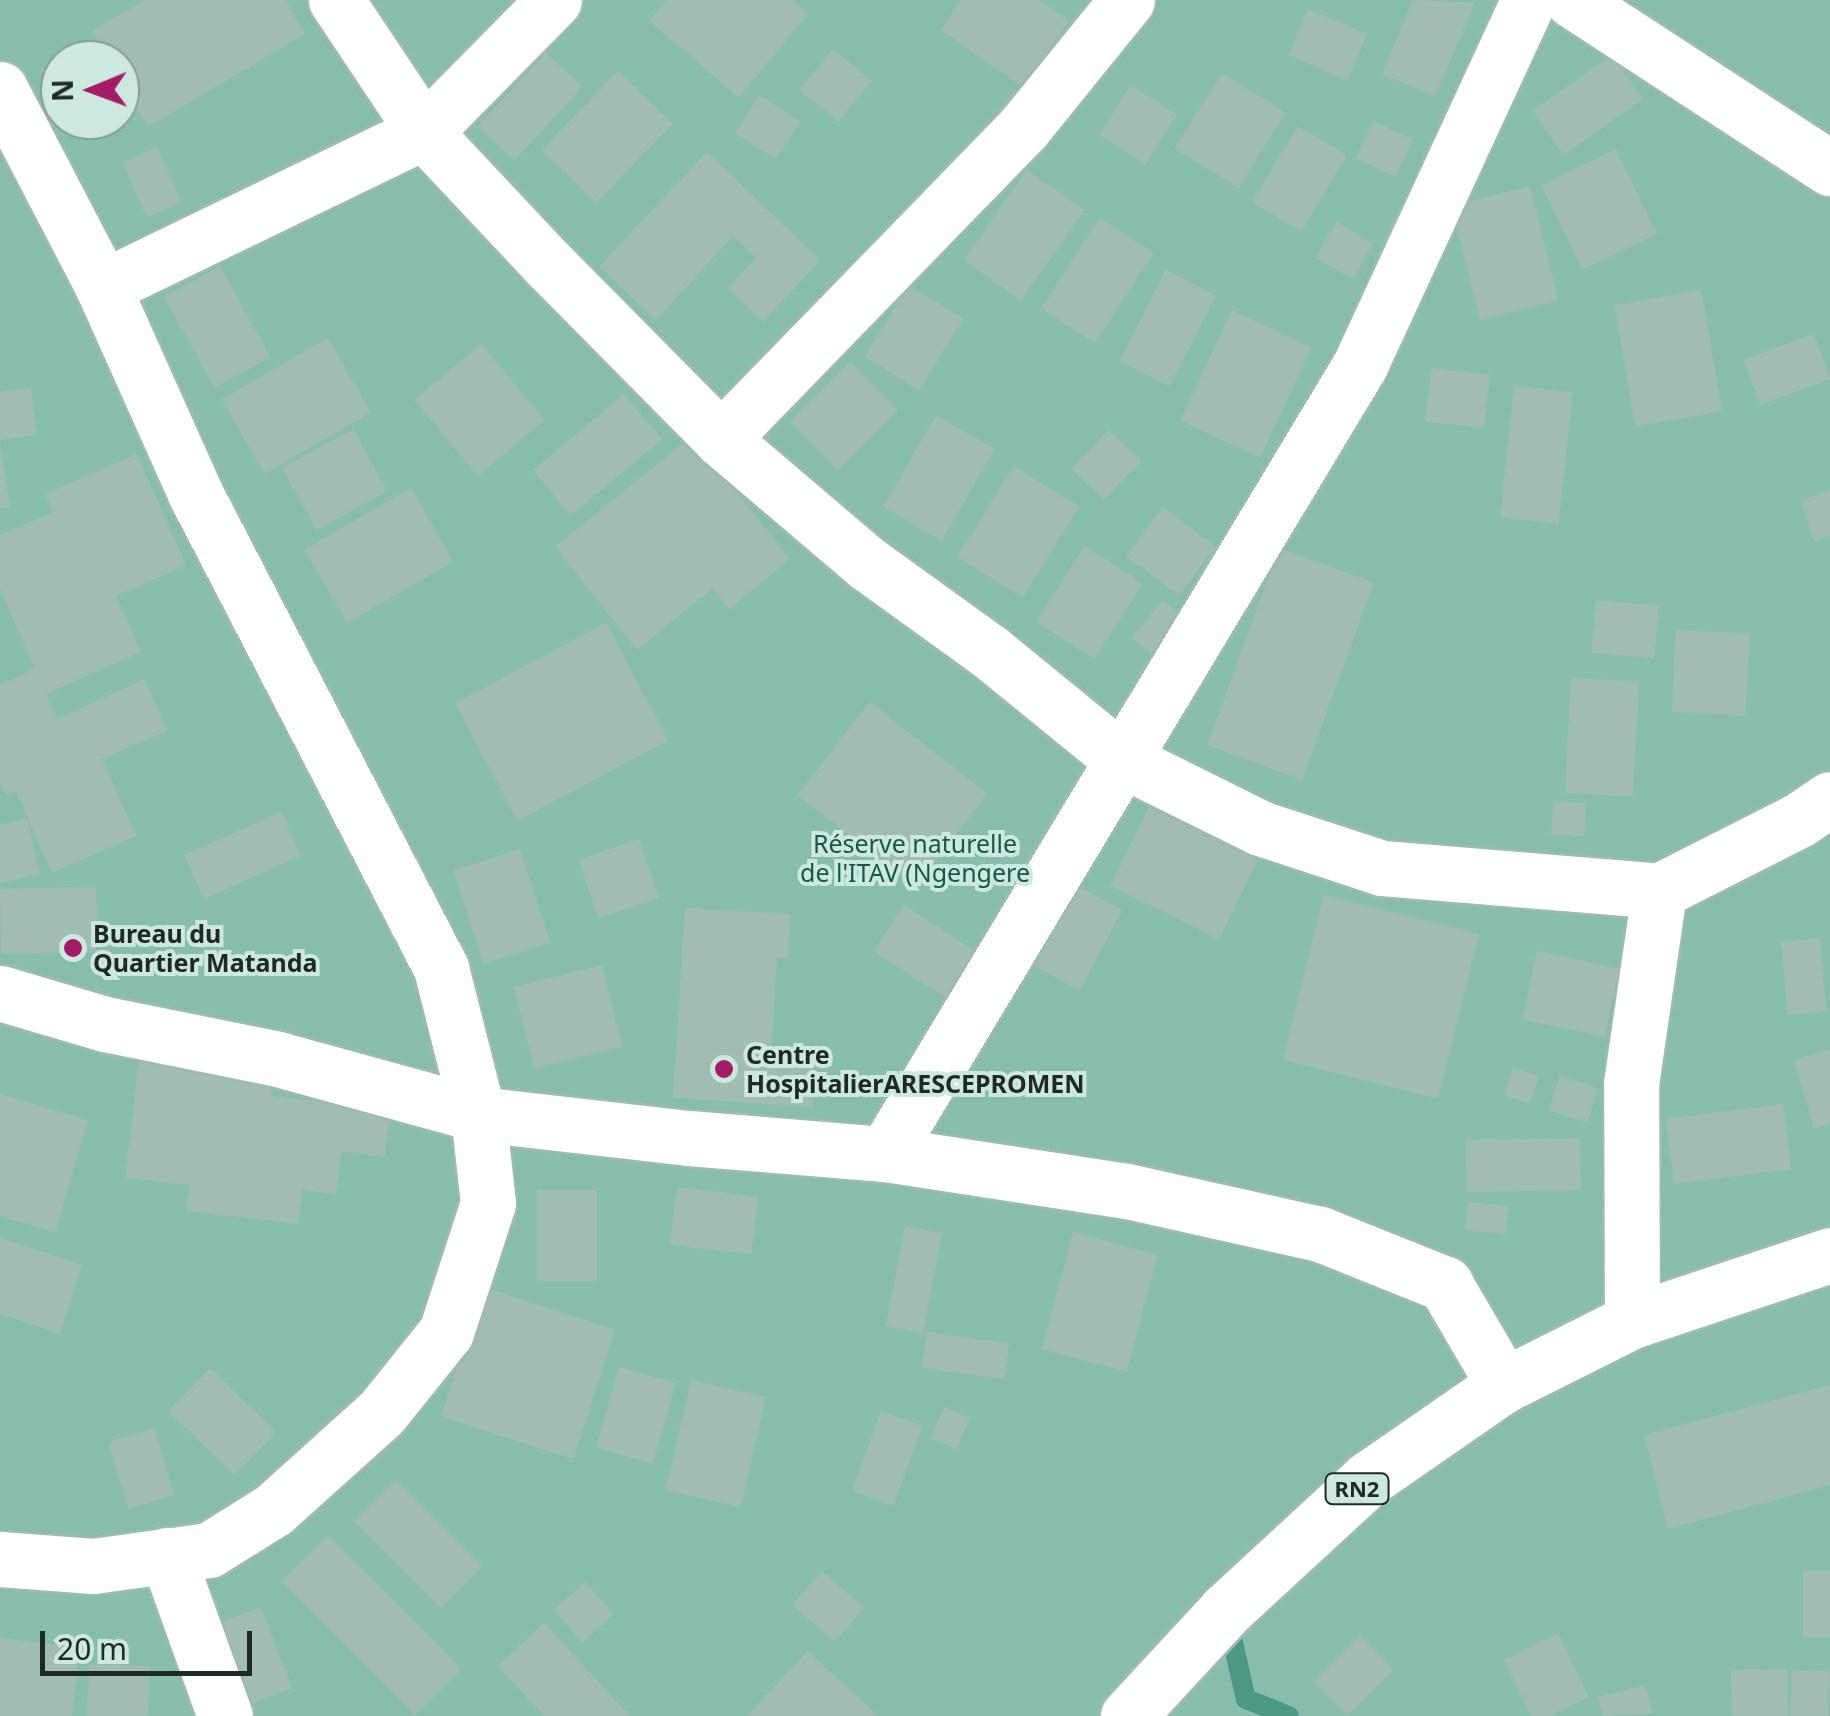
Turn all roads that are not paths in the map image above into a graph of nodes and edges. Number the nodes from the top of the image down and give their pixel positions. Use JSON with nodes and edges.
{"nodes":[{"id":1,"x":336,"y":0,"type":"edge"},
{"id":2,"x":554,"y":0,"type":"edge"},
{"id":3,"x":1128,"y":0,"type":"edge"},
{"id":4,"x":1529,"y":0,"type":"edge"},
{"id":5,"x":1572,"y":0,"type":"edge"},
{"id":6,"x":0,"y":89,"type":"edge"},
{"id":7,"x":424,"y":132,"type":"junction"},
{"id":8,"x":1830,"y":168,"type":"edge"},
{"id":9,"x":103,"y":288,"type":"junction"},
{"id":10,"x":721,"y":439,"type":"junction"},
{"id":11,"x":1122,"y":759,"type":"junction"},
{"id":12,"x":1830,"y":799,"type":"edge"},
{"id":13,"x":1660,"y":891,"type":"junction"},
{"id":14,"x":0,"y":994,"type":"edge"},
{"id":15,"x":478,"y":1114,"type":"junction"},
{"id":16,"x":885,"y":1154,"type":"junction"},
{"id":17,"x":1830,"y":1255,"type":"edge"},
{"id":18,"x":1632,"y":1320,"type":"junction"},
{"id":19,"x":1504,"y":1386,"type":"junction"},
{"id":20,"x":167,"y":1556,"type":"junction"},
{"id":21,"x":0,"y":1559,"type":"edge"},
{"id":22,"x":225,"y":1716,"type":"edge"},
{"id":23,"x":1128,"y":1716,"type":"edge"}],
"edges":[{"from":1,"to":7,"type":"main road"},
{"from":2,"to":7,"type":"main road"},
{"from":3,"to":10,"type":"main road"},
{"from":4,"to":11,"type":"main road"},
{"from":5,"to":8,"type":"main road"},
{"from":6,"to":9,"type":"main road"},
{"from":7,"to":9,"type":"main road"},
{"from":7,"to":10,"type":"main road"},
{"from":9,"to":15,"type":"main road"},
{"from":10,"to":11,"type":"main road"},
{"from":11,"to":13,"type":"main road"},
{"from":11,"to":16,"type":"main road"},
{"from":12,"to":13,"type":"main road"},
{"from":13,"to":18,"type":"main road"},
{"from":14,"to":15,"type":"main road"},
{"from":15,"to":16,"type":"main road"},
{"from":15,"to":20,"type":"main road"},
{"from":16,"to":19,"type":"main road"},
{"from":17,"to":18,"type":"main road","number":"RN2"},
{"from":18,"to":19,"type":"main road","number":"RN2"},
{"from":19,"to":23,"type":"main road","number":"RN2"},
{"from":20,"to":21,"type":"main road"},
{"from":20,"to":22,"type":"main road"}]}
